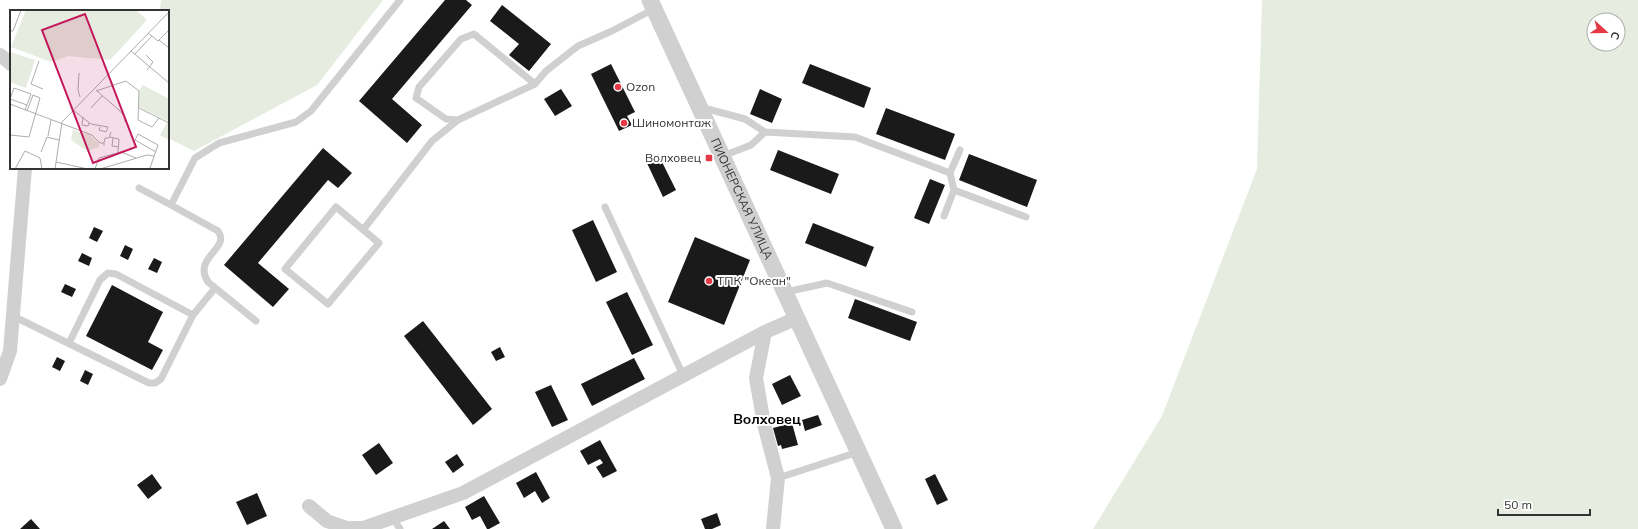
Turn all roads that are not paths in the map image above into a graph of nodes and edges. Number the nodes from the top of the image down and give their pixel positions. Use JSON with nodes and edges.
{"nodes":[{"id":1,"x":400,"y":0,"type":"edge"},
{"id":2,"x":652,"y":3,"type":"edge"},
{"id":3,"x":0,"y":55,"type":"edge"},
{"id":4,"x":10,"y":63,"type":"edge"},
{"id":5,"x":535,"y":84,"type":"junction"},
{"id":6,"x":700,"y":107,"type":"junction"},
{"id":7,"x":458,"y":120,"type":"junction"},
{"id":8,"x":765,"y":132,"type":"junction"},
{"id":9,"x":960,"y":150,"type":"dead end"},
{"id":10,"x":723,"y":156,"type":"junction"},
{"id":11,"x":25,"y":169,"type":"edge"},
{"id":12,"x":950,"y":173,"type":"junction"},
{"id":13,"x":139,"y":188,"type":"dead end"},
{"id":14,"x":954,"y":190,"type":"junction"},
{"id":15,"x":170,"y":205,"type":"junction"},
{"id":16,"x":605,"y":207,"type":"dead end"},
{"id":17,"x":944,"y":216,"type":"dead end"},
{"id":18,"x":1026,"y":217,"type":"dead end"},
{"id":19,"x":363,"y":230,"type":"junction"},
{"id":20,"x":216,"y":288,"type":"junction"},
{"id":21,"x":786,"y":292,"type":"junction"},
{"id":22,"x":912,"y":312,"type":"dead end"},
{"id":23,"x":193,"y":315,"type":"junction"},
{"id":24,"x":13,"y":316,"type":"junction"},
{"id":25,"x":797,"y":318,"type":"junction"},
{"id":26,"x":256,"y":321,"type":"dead end"},
{"id":27,"x":766,"y":332,"type":"junction"},
{"id":28,"x":69,"y":343,"type":"junction"},
{"id":29,"x":683,"y":375,"type":"junction"},
{"id":30,"x":0,"y":379,"type":"edge"},
{"id":31,"x":859,"y":451,"type":"junction"},
{"id":32,"x":778,"y":478,"type":"junction"},
{"id":33,"x":309,"y":506,"type":"dead end"},
{"id":34,"x":396,"y":524,"type":"edge"},
{"id":35,"x":363,"y":529,"type":"edge"},
{"id":36,"x":773,"y":529,"type":"edge"},
{"id":37,"x":894,"y":529,"type":"edge"}],
"edges":[{"from":1,"to":15,"type":"lane"},
{"from":2,"to":5,"type":"lane"},
{"from":2,"to":6,"type":"street","name":"ПИОНЕРСКАЯ УЛИЦА"},
{"from":3,"to":4,"type":"street"},
{"from":5,"to":7,"type":"lane"},
{"from":5,"to":7,"type":"lane"},
{"from":6,"to":8,"type":"lane"},
{"from":6,"to":10,"type":"street","name":"ПИОНЕРСКАЯ УЛИЦА"},
{"from":7,"to":19,"type":"lane"},
{"from":8,"to":10,"type":"lane"},
{"from":8,"to":12,"type":"lane"},
{"from":9,"to":12,"type":"lane"},
{"from":10,"to":21,"type":"street","name":"ПИОНЕРСКАЯ УЛИЦА"},
{"from":11,"to":24,"type":"street"},
{"from":12,"to":14,"type":"lane"},
{"from":13,"to":15,"type":"lane"},
{"from":14,"to":17,"type":"lane"},
{"from":14,"to":18,"type":"lane"},
{"from":15,"to":20,"type":"lane"},
{"from":16,"to":29,"type":"lane"},
{"from":19,"to":19,"type":"lane"},
{"from":20,"to":23,"type":"lane"},
{"from":20,"to":26,"type":"lane"},
{"from":21,"to":22,"type":"lane"},
{"from":21,"to":25,"type":"street","name":"ПИОНЕРСКАЯ УЛИЦА"},
{"from":23,"to":28,"type":"lane"},
{"from":23,"to":28,"type":"lane"},
{"from":24,"to":28,"type":"lane"},
{"from":24,"to":30,"type":"street"},
{"from":25,"to":27,"type":"street"},
{"from":25,"to":31,"type":"street","name":"ПИОНЕРСКАЯ УЛИЦА"},
{"from":27,"to":29,"type":"street"},
{"from":27,"to":32,"type":"street"},
{"from":29,"to":34,"type":"street"},
{"from":31,"to":32,"type":"lane"},
{"from":31,"to":37,"type":"street","name":"ПИОНЕРСКАЯ УЛИЦА"},
{"from":32,"to":36,"type":"street"},
{"from":33,"to":35,"type":"street"},
{"from":34,"to":35,"type":"street"}]}
